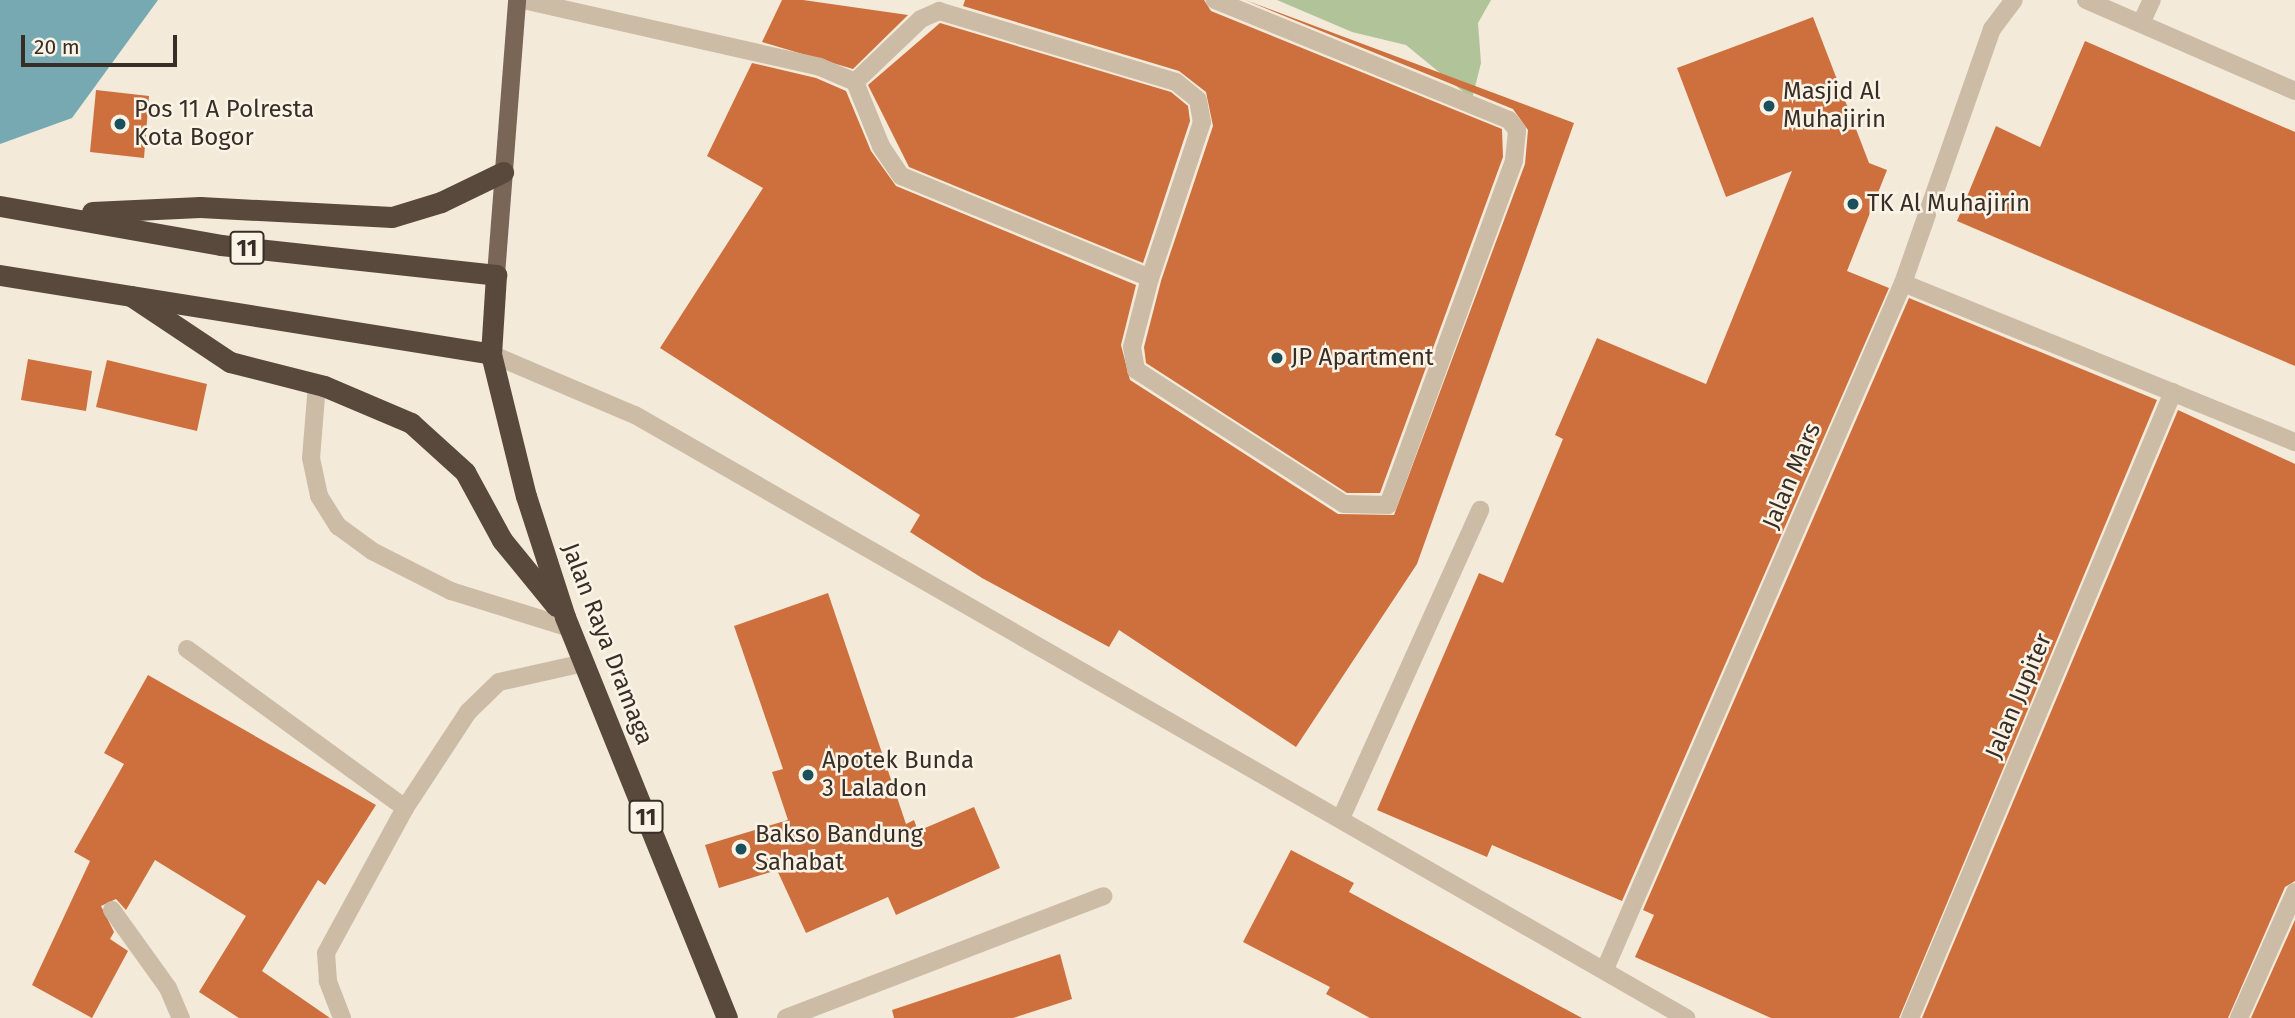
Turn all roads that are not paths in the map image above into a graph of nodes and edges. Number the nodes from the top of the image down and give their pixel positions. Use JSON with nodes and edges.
{"nodes":[{"id":1,"x":517,"y":0,"type":"edge"},
{"id":2,"x":523,"y":0,"type":"edge"},
{"id":3,"x":1215,"y":0,"type":"edge"},
{"id":4,"x":2014,"y":0,"type":"edge"},
{"id":5,"x":2086,"y":0,"type":"edge"},
{"id":6,"x":2152,"y":0,"type":"edge"},
{"id":7,"x":942,"y":6,"type":"edge"},
{"id":8,"x":2142,"y":21,"type":"junction"},
{"id":9,"x":855,"y":82,"type":"junction"},
{"id":10,"x":2295,"y":91,"type":"edge"},
{"id":11,"x":503,"y":172,"type":"junction"},
{"id":12,"x":0,"y":206,"type":"edge"},
{"id":13,"x":58,"y":214,"type":"junction"},
{"id":14,"x":0,"y":275,"type":"edge"},
{"id":15,"x":496,"y":275,"type":"junction"},
{"id":16,"x":1150,"y":278,"type":"junction"},
{"id":17,"x":1903,"y":283,"type":"junction"},
{"id":18,"x":131,"y":296,"type":"junction"},
{"id":19,"x":491,"y":354,"type":"junction"},
{"id":20,"x":317,"y":384,"type":"junction"},
{"id":21,"x":2173,"y":392,"type":"junction"},
{"id":22,"x":2295,"y":442,"type":"edge"},
{"id":23,"x":1480,"y":510,"type":"dead end"},
{"id":24,"x":567,"y":622,"type":"junction"},
{"id":25,"x":187,"y":649,"type":"dead end"},
{"id":26,"x":584,"y":663,"type":"junction"},
{"id":27,"x":405,"y":808,"type":"junction"},
{"id":28,"x":1342,"y":816,"type":"junction"},
{"id":29,"x":2295,"y":892,"type":"edge"},
{"id":30,"x":1103,"y":896,"type":"dead end"},
{"id":31,"x":112,"y":909,"type":"dead end"},
{"id":32,"x":1605,"y":969,"type":"junction"},
{"id":33,"x":181,"y":1018,"type":"edge"},
{"id":34,"x":342,"y":1018,"type":"edge"},
{"id":35,"x":727,"y":1018,"type":"edge"},
{"id":36,"x":786,"y":1018,"type":"edge"},
{"id":37,"x":1686,"y":1018,"type":"edge"},
{"id":38,"x":1910,"y":1018,"type":"edge"},
{"id":39,"x":2239,"y":1018,"type":"edge"}],
"edges":[{"from":1,"to":11,"type":"main road","number":"11"},
{"from":2,"to":9,"type":"street"},
{"from":3,"to":16,"type":"street"},
{"from":4,"to":17,"type":"street","name":"Jalan Mars"},
{"from":5,"to":8,"type":"street"},
{"from":6,"to":8,"type":"street"},
{"from":7,"to":9,"type":"street"},
{"from":7,"to":16,"type":"street"},
{"from":8,"to":10,"type":"street"},
{"from":9,"to":16,"type":"street"},
{"from":11,"to":13,"type":"highway"},
{"from":11,"to":15,"type":"main road","number":"11"},
{"from":12,"to":13,"type":"highway","number":"11"},
{"from":13,"to":15,"type":"highway","number":"11"},
{"from":14,"to":18,"type":"highway"},
{"from":15,"to":19,"type":"highway","name":"Jalan Raya Dramaga","number":"11"},
{"from":17,"to":21,"type":"street"},
{"from":17,"to":32,"type":"street","name":"Jalan Mars"},
{"from":18,"to":19,"type":"highway"},
{"from":18,"to":20,"type":"highway"},
{"from":19,"to":24,"type":"highway","name":"Jalan Raya Dramaga","number":"11"},
{"from":19,"to":28,"type":"street"},
{"from":20,"to":24,"type":"highway"},
{"from":20,"to":24,"type":"street"},
{"from":21,"to":22,"type":"street"},
{"from":21,"to":38,"type":"street","name":"Jalan Jupiter"},
{"from":23,"to":28,"type":"street"},
{"from":24,"to":26,"type":"highway","name":"Jalan Raya Dramaga","number":"11"},
{"from":25,"to":27,"type":"street"},
{"from":26,"to":27,"type":"street"},
{"from":26,"to":35,"type":"highway","name":"Jalan Raya Dramaga","number":"11"},
{"from":27,"to":34,"type":"street"},
{"from":28,"to":32,"type":"street"},
{"from":29,"to":39,"type":"street"},
{"from":30,"to":36,"type":"street"},
{"from":31,"to":33,"type":"street"},
{"from":32,"to":37,"type":"street"}]}
